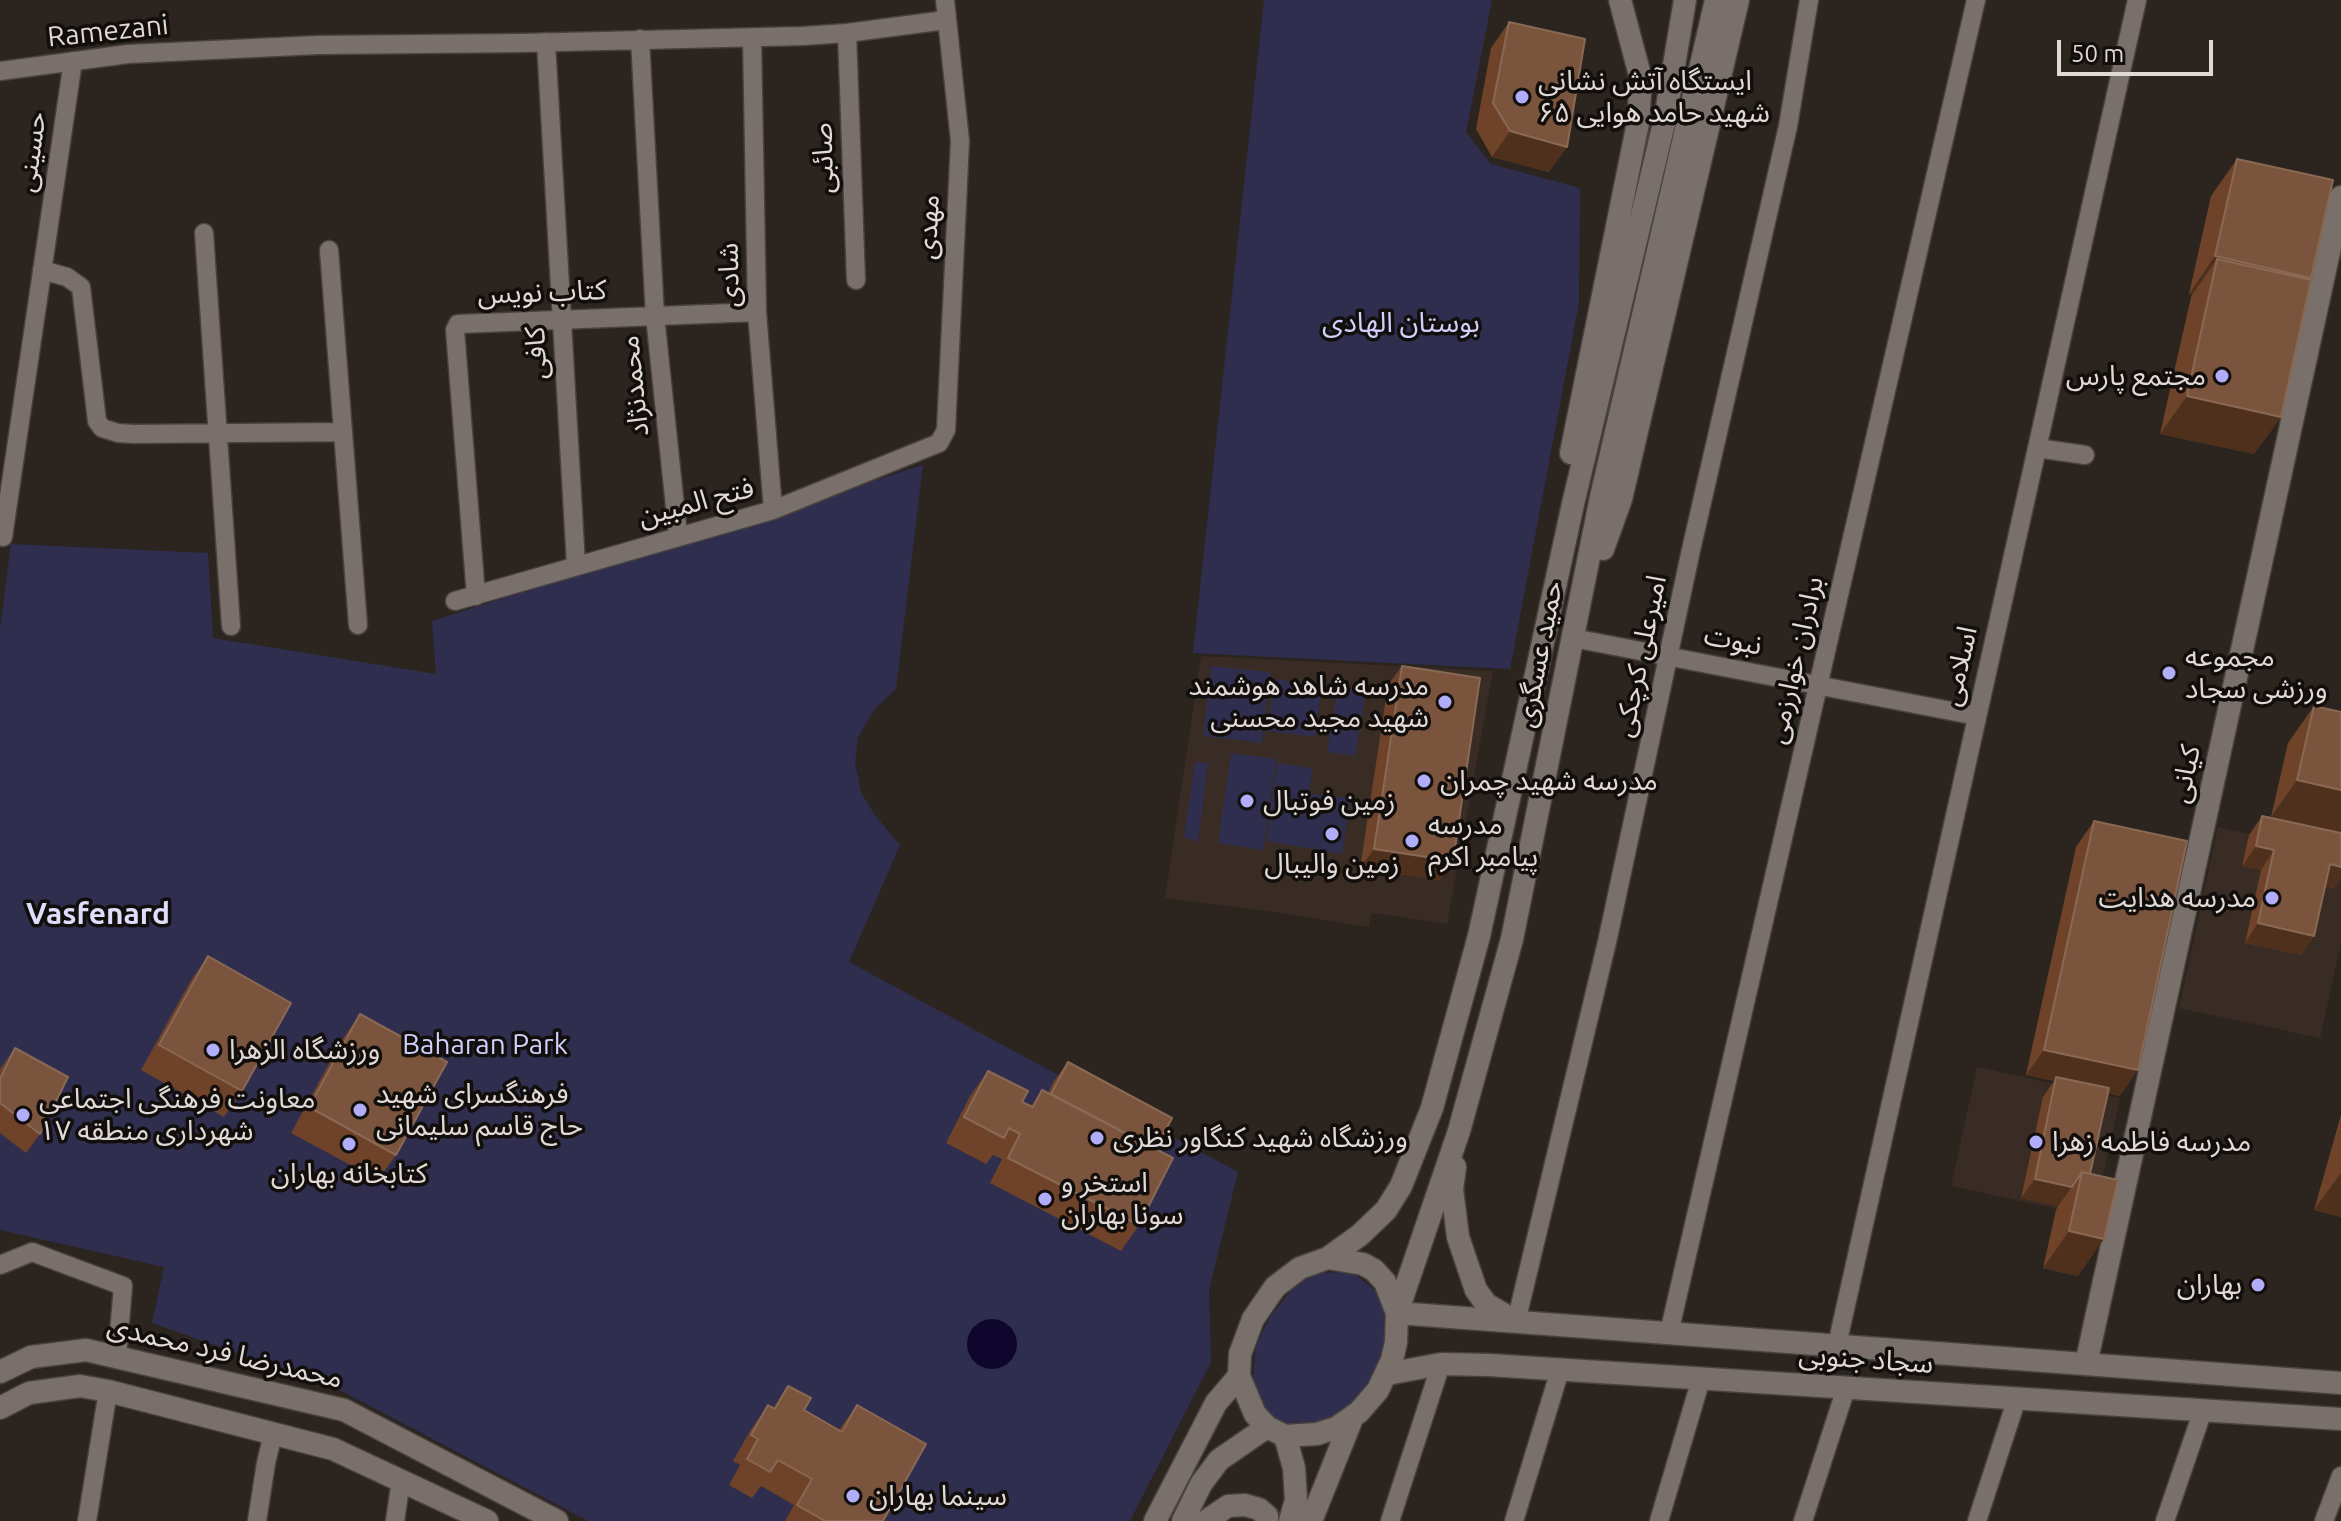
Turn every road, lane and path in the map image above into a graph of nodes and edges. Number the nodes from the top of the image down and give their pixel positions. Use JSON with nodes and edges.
{"nodes":[{"id":1,"x":945,"y":0,"type":"edge"},
{"id":2,"x":1613,"y":0,"type":"edge"},
{"id":3,"x":1685,"y":0,"type":"edge"},
{"id":4,"x":1716,"y":0,"type":"edge"},
{"id":5,"x":1738,"y":0,"type":"edge"},
{"id":6,"x":1809,"y":0,"type":"edge"},
{"id":7,"x":1976,"y":0,"type":"edge"},
{"id":8,"x":2137,"y":0,"type":"edge"},
{"id":9,"x":1623,"y":10,"type":"edge"},
{"id":10,"x":946,"y":20,"type":"junction"},
{"id":11,"x":847,"y":33,"type":"junction"},
{"id":12,"x":752,"y":38,"type":"junction"},
{"id":13,"x":640,"y":39,"type":"junction"},
{"id":14,"x":546,"y":42,"type":"junction"},
{"id":15,"x":73,"y":61,"type":"junction"},
{"id":16,"x":0,"y":71,"type":"edge"},
{"id":17,"x":2341,"y":197,"type":"edge"},
{"id":18,"x":204,"y":233,"type":"dead end"},
{"id":19,"x":329,"y":250,"type":"dead end"},
{"id":20,"x":42,"y":270,"type":"junction"},
{"id":21,"x":856,"y":280,"type":"dead end"},
{"id":22,"x":757,"y":312,"type":"junction"},
{"id":23,"x":655,"y":316,"type":"junction"},
{"id":24,"x":562,"y":320,"type":"junction"},
{"id":25,"x":343,"y":432,"type":"junction"},
{"id":26,"x":217,"y":433,"type":"junction"},
{"id":27,"x":943,"y":437,"type":"joint"},
{"id":28,"x":2037,"y":448,"type":"junction"},
{"id":29,"x":2085,"y":455,"type":"dead end"},
{"id":30,"x":773,"y":510,"type":"junction"},
{"id":31,"x":678,"y":535,"type":"junction"},
{"id":32,"x":3,"y":537,"type":"dead end"},
{"id":33,"x":576,"y":565,"type":"junction"},
{"id":34,"x":476,"y":596,"type":"junction"},
{"id":35,"x":455,"y":601,"type":"dead end"},
{"id":36,"x":358,"y":625,"type":"dead end"},
{"id":37,"x":231,"y":626,"type":"dead end"},
{"id":38,"x":1575,"y":630,"type":"junction"},
{"id":39,"x":1542,"y":644,"type":"junction"},
{"id":40,"x":1669,"y":657,"type":"junction"},
{"id":41,"x":1818,"y":685,"type":"junction"},
{"id":42,"x":1977,"y":716,"type":"junction"},
{"id":43,"x":1459,"y":1131,"type":"junction"},
{"id":44,"x":1328,"y":1258,"type":"junction"},
{"id":45,"x":0,"y":1265,"type":"edge"},
{"id":46,"x":1397,"y":1313,"type":"junction"},
{"id":47,"x":1516,"y":1322,"type":"junction"},
{"id":48,"x":1669,"y":1333,"type":"junction"},
{"id":49,"x":1837,"y":1345,"type":"junction"},
{"id":50,"x":117,"y":1357,"type":"junction"},
{"id":51,"x":1441,"y":1364,"type":"junction"},
{"id":52,"x":2086,"y":1364,"type":"junction"},
{"id":53,"x":1560,"y":1370,"type":"junction"},
{"id":54,"x":0,"y":1372,"type":"edge"},
{"id":55,"x":1387,"y":1374,"type":"junction"},
{"id":56,"x":1239,"y":1376,"type":"junction"},
{"id":57,"x":1701,"y":1379,"type":"junction"},
{"id":58,"x":2341,"y":1383,"type":"edge"},
{"id":59,"x":1846,"y":1388,"type":"junction"},
{"id":60,"x":108,"y":1391,"type":"junction"},
{"id":61,"x":2017,"y":1398,"type":"junction"},
{"id":62,"x":0,"y":1408,"type":"edge"},
{"id":63,"x":2203,"y":1410,"type":"junction"},
{"id":64,"x":1353,"y":1416,"type":"junction"},
{"id":65,"x":2341,"y":1419,"type":"edge"},
{"id":66,"x":1276,"y":1432,"type":"junction"},
{"id":67,"x":273,"y":1434,"type":"junction"},
{"id":68,"x":2341,"y":1476,"type":"edge"},
{"id":69,"x":401,"y":1480,"type":"junction"},
{"id":70,"x":87,"y":1521,"type":"edge"},
{"id":71,"x":257,"y":1521,"type":"edge"},
{"id":72,"x":395,"y":1521,"type":"edge"},
{"id":73,"x":487,"y":1521,"type":"edge"},
{"id":74,"x":557,"y":1521,"type":"edge"},
{"id":75,"x":1155,"y":1521,"type":"edge"},
{"id":76,"x":1183,"y":1521,"type":"edge"},
{"id":77,"x":1206,"y":1521,"type":"edge"},
{"id":78,"x":1267,"y":1521,"type":"edge"},
{"id":79,"x":1290,"y":1521,"type":"edge"},
{"id":80,"x":1311,"y":1521,"type":"edge"},
{"id":81,"x":1390,"y":1521,"type":"edge"},
{"id":82,"x":1514,"y":1521,"type":"edge"},
{"id":83,"x":1659,"y":1521,"type":"edge"},
{"id":84,"x":1803,"y":1521,"type":"edge"},
{"id":85,"x":1977,"y":1521,"type":"edge"},
{"id":86,"x":2165,"y":1521,"type":"edge"},
{"id":87,"x":2324,"y":1521,"type":"edge"}],
"edges":[{"from":1,"to":10,"type":"street","name":"مهدی"},
{"from":2,"to":9,"type":"main road"},
{"from":3,"to":39,"type":"main road","name":"حمید عسگری"},
{"from":4,"to":38,"type":"main road","name":"حمید عسگری"},
{"from":5,"to":38,"type":"main road"},
{"from":6,"to":40,"type":"street","name":"امیرعلی کرچکی"},
{"from":7,"to":41,"type":"street","name":"برادران خوارزمی"},
{"from":8,"to":28,"type":"street","name":"اسلامی"},
{"from":9,"to":39,"type":"main road"},
{"from":10,"to":11,"type":"street","name":"Ramezani"},
{"from":10,"to":27,"type":"street","name":"مهدی"},
{"from":11,"to":12,"type":"street","name":"Ramezani"},
{"from":11,"to":21,"type":"street","name":"صائبی"},
{"from":12,"to":13,"type":"street","name":"Ramezani"},
{"from":12,"to":22,"type":"street","name":"شادی"},
{"from":13,"to":14,"type":"street","name":"Ramezani"},
{"from":13,"to":23,"type":"street","name":"محمدنژاد"},
{"from":14,"to":15,"type":"street","name":"Ramezani"},
{"from":14,"to":24,"type":"street","name":"کافی"},
{"from":15,"to":16,"type":"street","name":"Ramezani"},
{"from":15,"to":20,"type":"street","name":"حسینی"},
{"from":17,"to":52,"type":"main road","name":"کیانی"},
{"from":18,"to":26,"type":"street"},
{"from":19,"to":25,"type":"street"},
{"from":20,"to":26,"type":"street"},
{"from":20,"to":32,"type":"street","name":"حسینی"},
{"from":22,"to":23,"type":"street","name":"کتاب نویس"},
{"from":22,"to":30,"type":"street","name":"شادی"},
{"from":23,"to":24,"type":"street","name":"کتاب نویس"},
{"from":23,"to":31,"type":"street","name":"محمدنژاد"},
{"from":24,"to":33,"type":"street","name":"کافی"},
{"from":24,"to":34,"type":"street","name":"کتاب نویس"},
{"from":25,"to":26,"type":"street"},
{"from":25,"to":36,"type":"street"},
{"from":26,"to":37,"type":"street"},
{"from":27,"to":30,"type":"street","name":"فتح المبین"},
{"from":28,"to":29,"type":"street"},
{"from":28,"to":42,"type":"street","name":"اسلامی"},
{"from":30,"to":31,"type":"street","name":"فتح المبین"},
{"from":31,"to":33,"type":"street","name":"فتح المبین"},
{"from":33,"to":34,"type":"street","name":"فتح المبین"},
{"from":34,"to":35,"type":"street","name":"فتح المبین"},
{"from":38,"to":40,"type":"street","name":"نبوت"},
{"from":38,"to":43,"type":"main road","name":"حمید عسگری"},
{"from":39,"to":44,"type":"main road","name":"حمید عسگری"},
{"from":40,"to":41,"type":"street","name":"نبوت"},
{"from":40,"to":47,"type":"street","name":"امیرعلی کرچکی"},
{"from":41,"to":42,"type":"street","name":"نبوت"},
{"from":41,"to":48,"type":"street","name":"برادران خوارزمی"},
{"from":42,"to":49,"type":"street","name":"اسلامی"},
{"from":43,"to":46,"type":"main road","name":"حمید عسگری"},
{"from":43,"to":47,"type":"main road"},
{"from":44,"to":46,"type":"main road"},
{"from":44,"to":56,"type":"main road"},
{"from":45,"to":50,"type":"street"},
{"from":46,"to":47,"type":"main road","name":"سجاد جنوبی"},
{"from":46,"to":55,"type":"main road"},
{"from":47,"to":48,"type":"main road","name":"سجاد جنوبی"},
{"from":48,"to":49,"type":"main road","name":"سجاد جنوبی"},
{"from":49,"to":52,"type":"main road","name":"سجاد جنوبی"},
{"from":50,"to":54,"type":"main road","name":"محمدرضا فرد محمدی"},
{"from":50,"to":74,"type":"main road","name":"محمدرضا فرد محمدی"},
{"from":51,"to":53,"type":"main road","name":"سجاد جنوبی"},
{"from":51,"to":55,"type":"main road","name":"سجاد جنوبی"},
{"from":51,"to":81,"type":"street"},
{"from":52,"to":58,"type":"main road","name":"سجاد جنوبی"},
{"from":53,"to":57,"type":"main road","name":"سجاد جنوبی"},
{"from":53,"to":82,"type":"street"},
{"from":55,"to":64,"type":"main road"},
{"from":56,"to":66,"type":"main road"},
{"from":56,"to":75,"type":"main road"},
{"from":57,"to":59,"type":"main road","name":"سجاد جنوبی"},
{"from":57,"to":83,"type":"street"},
{"from":59,"to":61,"type":"main road","name":"سجاد جنوبی"},
{"from":59,"to":84,"type":"street"},
{"from":60,"to":62,"type":"main road"},
{"from":60,"to":67,"type":"main road"},
{"from":60,"to":70,"type":"street"},
{"from":61,"to":63,"type":"main road","name":"سجاد جنوبی"},
{"from":61,"to":85,"type":"street"},
{"from":63,"to":65,"type":"main road","name":"سجاد جنوبی"},
{"from":63,"to":86,"type":"street"},
{"from":64,"to":66,"type":"main road"},
{"from":64,"to":80,"type":"main road"},
{"from":66,"to":76,"type":"main road"},
{"from":66,"to":79,"type":"main road"},
{"from":67,"to":69,"type":"main road"},
{"from":67,"to":71,"type":"street"},
{"from":68,"to":87,"type":"street"},
{"from":69,"to":72,"type":"street"},
{"from":69,"to":73,"type":"main road"},
{"from":77,"to":78,"type":"main road"}]}
